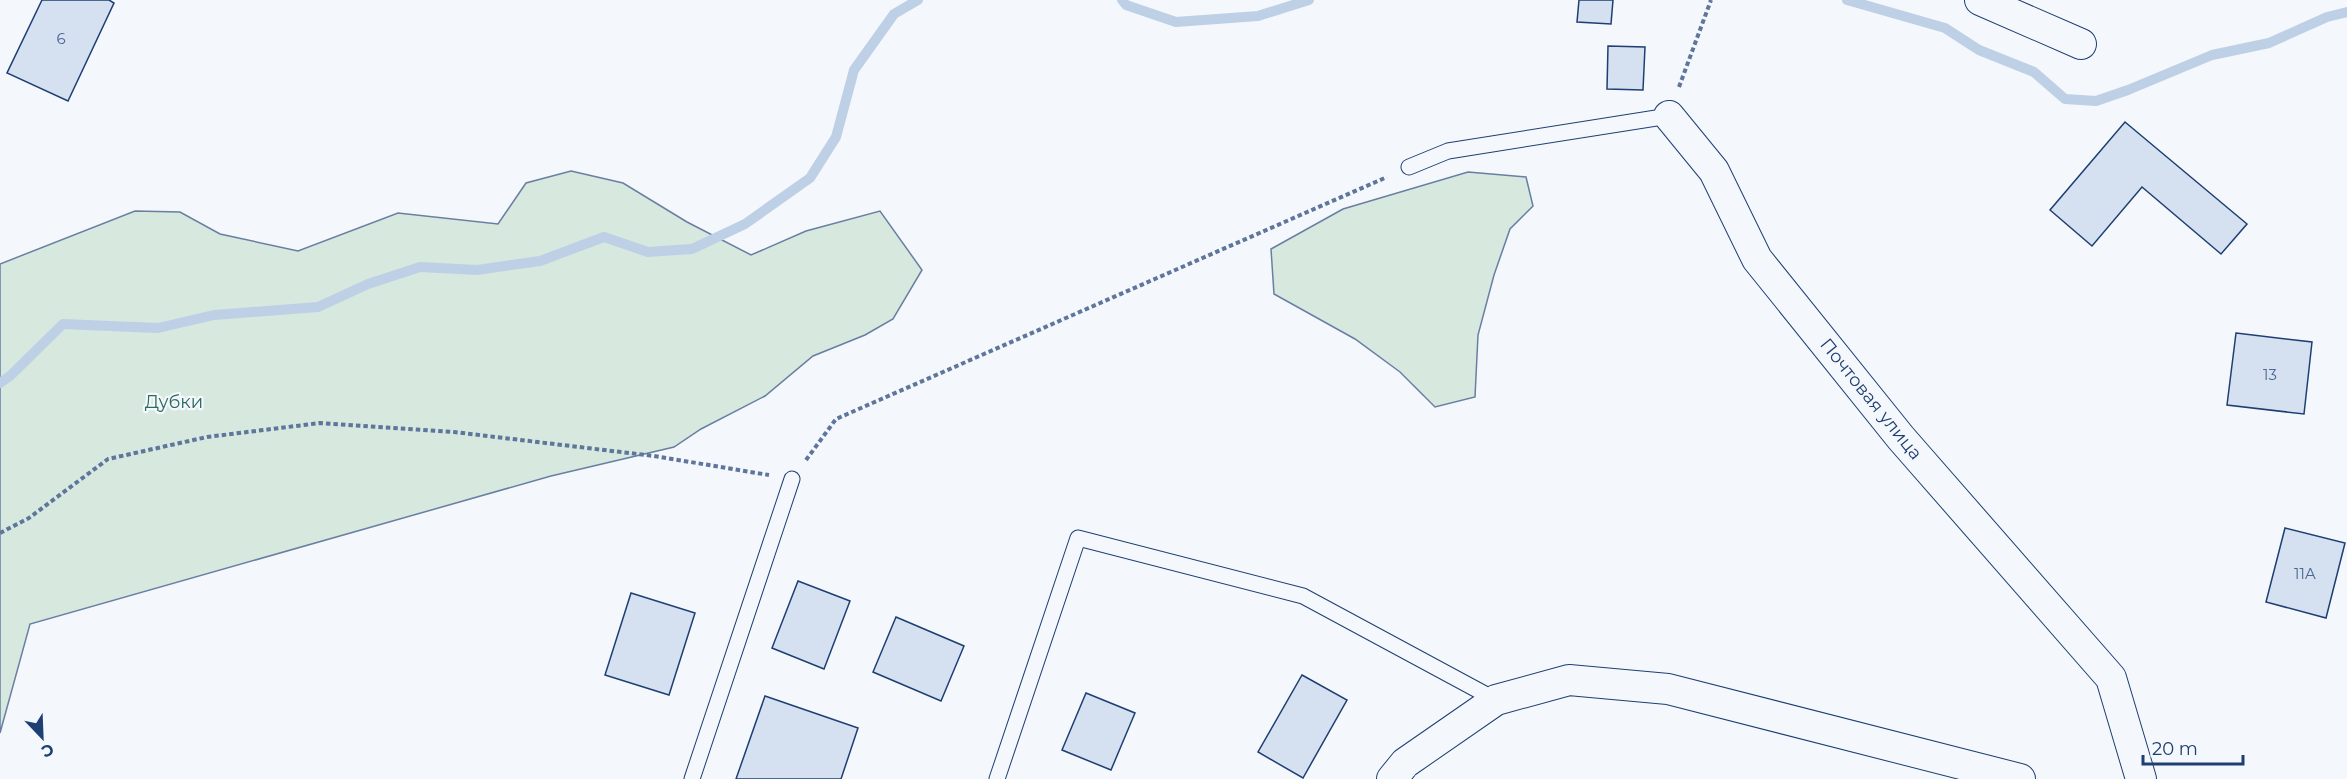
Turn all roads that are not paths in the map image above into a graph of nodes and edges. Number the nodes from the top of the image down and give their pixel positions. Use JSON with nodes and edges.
{"nodes":[{"id":1,"x":1980,"y":0,"type":"edge"},
{"id":2,"x":2082,"y":44,"type":"dead end"},
{"id":3,"x":1669,"y":116,"type":"joint"},
{"id":4,"x":1409,"y":167,"type":"road end"},
{"id":5,"x":792,"y":479,"type":"road end"},
{"id":6,"x":1496,"y":700,"type":"junction"},
{"id":7,"x":692,"y":779,"type":"edge"},
{"id":8,"x":997,"y":779,"type":"edge"},
{"id":9,"x":1392,"y":779,"type":"edge"},
{"id":10,"x":2020,"y":779,"type":"edge"},
{"id":11,"x":2141,"y":779,"type":"edge"}],
"edges":[{"from":1,"to":2,"type":"street"},
{"from":3,"to":4,"type":"lane"},
{"from":3,"to":11,"type":"street","name":"Почтовая улица"},
{"from":5,"to":7,"type":"lane"},
{"from":6,"to":8,"type":"lane"},
{"from":6,"to":9,"type":"street"},
{"from":6,"to":10,"type":"street"}]}
